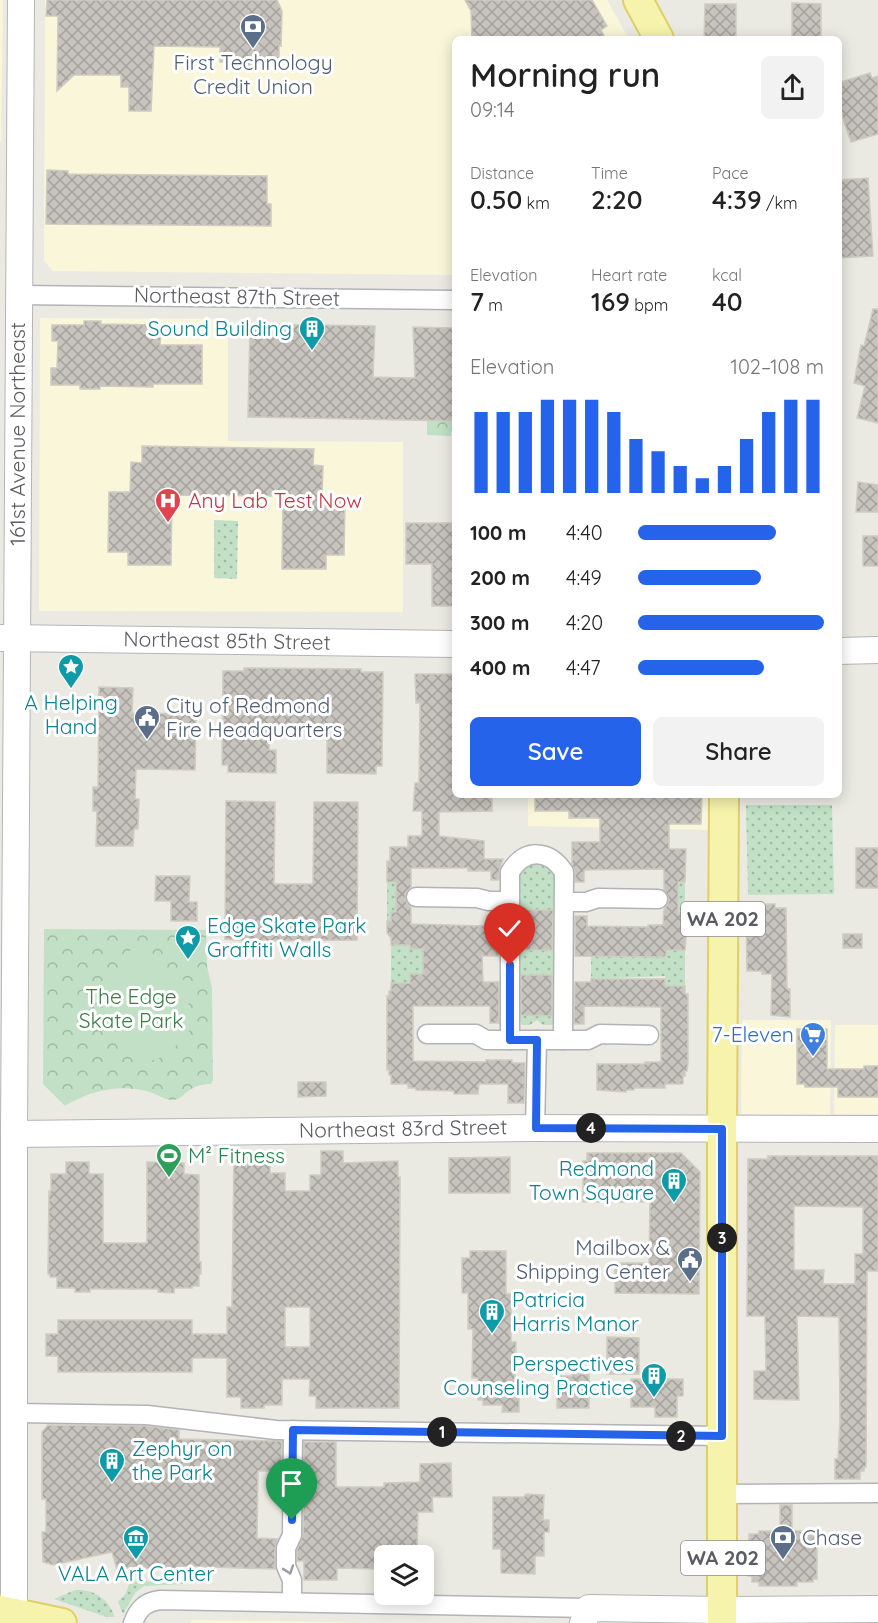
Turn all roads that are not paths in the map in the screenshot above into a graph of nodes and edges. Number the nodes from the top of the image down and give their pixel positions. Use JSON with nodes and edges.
{"nodes":[{"id":1,"x":21,"y":0,"type":"edge"},
{"id":2,"x":638,"y":0,"type":"edge"},
{"id":3,"x":657,"y":36,"type":"edge"},
{"id":4,"x":19,"y":295,"type":"junction"},
{"id":5,"x":452,"y":300,"type":"edge"},
{"id":6,"x":8,"y":638,"type":"edge"},
{"id":7,"x":452,"y":644,"type":"edge"},
{"id":8,"x":878,"y":650,"type":"edge"},
{"id":9,"x":842,"y":651,"type":"edge"},
{"id":10,"x":724,"y":798,"type":"edge"},
{"id":11,"x":416,"y":897,"type":"dead end"},
{"id":12,"x":658,"y":898,"type":"dead end"},
{"id":13,"x":510,"y":902,"type":"junction"},
{"id":14,"x":564,"y":902,"type":"junction"},
{"id":15,"x":427,"y":1034,"type":"dead end"},
{"id":16,"x":649,"y":1035,"type":"dead end"},
{"id":17,"x":510,"y":1040,"type":"junction"},
{"id":18,"x":537,"y":1040,"type":"junction"},
{"id":19,"x":563,"y":1040,"type":"junction"},
{"id":20,"x":536,"y":1128,"type":"junction"},
{"id":21,"x":722,"y":1129,"type":"junction"},
{"id":22,"x":878,"y":1129,"type":"edge"},
{"id":23,"x":7,"y":1134,"type":"edge"},
{"id":24,"x":15,"y":1413,"type":"junction"},
{"id":25,"x":293,"y":1430,"type":"junction"},
{"id":26,"x":722,"y":1436,"type":"junction"},
{"id":27,"x":722,"y":1494,"type":"junction"},
{"id":28,"x":878,"y":1494,"type":"edge"},
{"id":29,"x":292,"y":1602,"type":"junction"},
{"id":30,"x":878,"y":1609,"type":"edge"},
{"id":31,"x":10,"y":1615,"type":"edge"},
{"id":32,"x":586,"y":1615,"type":"edge"},
{"id":33,"x":723,"y":1617,"type":"edge"},
{"id":34,"x":62,"y":1623,"type":"edge"},
{"id":35,"x":134,"y":1623,"type":"edge"}],
"edges":[{"from":1,"to":4,"type":"street","name":"161st Avenue Northeast"},
{"from":2,"to":3,"type":"main road"},
{"from":4,"to":5,"type":"street","name":"Northeast 87th Street"},
{"from":4,"to":6,"type":"street","name":"161st Avenue Northeast"},
{"from":6,"to":7,"type":"street","name":"Northeast 85th Street"},
{"from":6,"to":23,"type":"street","name":"161st Avenue Northeast"},
{"from":8,"to":9,"type":"street"},
{"from":10,"to":21,"type":"main road","number":"WA 202"},
{"from":11,"to":13,"type":"street"},
{"from":12,"to":14,"type":"street"},
{"from":13,"to":14,"type":"street"},
{"from":13,"to":17,"type":"street"},
{"from":14,"to":19,"type":"street"},
{"from":15,"to":17,"type":"street"},
{"from":16,"to":19,"type":"street"},
{"from":17,"to":18,"type":"street"},
{"from":18,"to":19,"type":"street"},
{"from":18,"to":20,"type":"street"},
{"from":20,"to":21,"type":"street","name":"Northeast 83rd Street"},
{"from":20,"to":23,"type":"street","name":"Northeast 83rd Street"},
{"from":21,"to":22,"type":"street","name":"Northeast 83rd Street"},
{"from":21,"to":26,"type":"main road","number":"WA 202"},
{"from":23,"to":24,"type":"street","name":"161st Avenue Northeast"},
{"from":24,"to":25,"type":"street"},
{"from":24,"to":31,"type":"street","name":"161st Avenue Northeast"},
{"from":25,"to":26,"type":"street"},
{"from":25,"to":29,"type":"street","one_way":true},
{"from":26,"to":27,"type":"main road","number":"WA 202"},
{"from":27,"to":28,"type":"street"},
{"from":27,"to":33,"type":"main road","number":"WA 202"},
{"from":29,"to":32,"type":"street"},
{"from":29,"to":35,"type":"street"},
{"from":30,"to":33,"type":"street"},
{"from":31,"to":34,"type":"main road"},
{"from":32,"to":33,"type":"street"}]}
